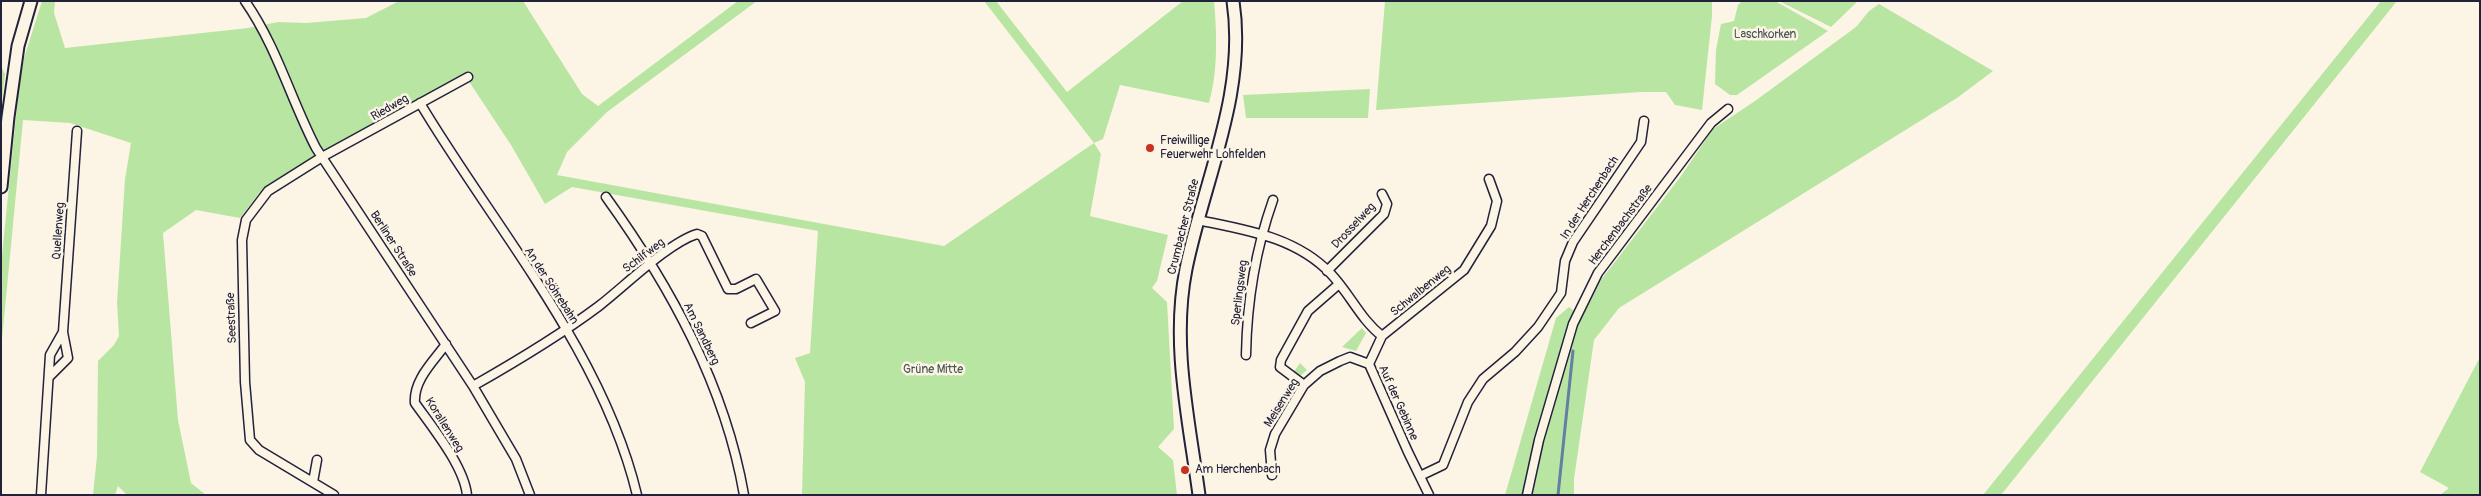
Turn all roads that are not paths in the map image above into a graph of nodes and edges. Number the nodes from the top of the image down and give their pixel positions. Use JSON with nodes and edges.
{"nodes":[{"id":1,"x":31,"y":1,"type":"edge"},
{"id":2,"x":245,"y":1,"type":"edge"},
{"id":3,"x":1233,"y":1,"type":"edge"},
{"id":4,"x":468,"y":77,"type":"dead end"},
{"id":5,"x":420,"y":103,"type":"junction"},
{"id":6,"x":1728,"y":109,"type":"dead end"},
{"id":7,"x":1644,"y":121,"type":"dead end"},
{"id":8,"x":77,"y":131,"type":"dead end"},
{"id":9,"x":322,"y":157,"type":"junction"},
{"id":10,"x":1489,"y":179,"type":"dead end"},
{"id":11,"x":1,"y":187,"type":"edge"},
{"id":12,"x":1382,"y":194,"type":"dead end"},
{"id":13,"x":606,"y":197,"type":"dead end"},
{"id":14,"x":1273,"y":200,"type":"dead end"},
{"id":15,"x":1198,"y":220,"type":"junction"},
{"id":16,"x":1261,"y":234,"type":"junction"},
{"id":17,"x":652,"y":262,"type":"junction"},
{"id":18,"x":1327,"y":270,"type":"junction"},
{"id":19,"x":1339,"y":284,"type":"junction"},
{"id":20,"x":751,"y":324,"type":"dead end"},
{"id":21,"x":566,"y":329,"type":"junction"},
{"id":22,"x":63,"y":332,"type":"junction"},
{"id":23,"x":1382,"y":336,"type":"junction"},
{"id":24,"x":446,"y":344,"type":"junction"},
{"id":25,"x":1246,"y":355,"type":"dead end"},
{"id":26,"x":1369,"y":364,"type":"junction"},
{"id":27,"x":48,"y":377,"type":"junction"},
{"id":28,"x":1304,"y":385,"type":"junction"},
{"id":29,"x":473,"y":386,"type":"junction"},
{"id":30,"x":317,"y":460,"type":"dead end"},
{"id":31,"x":1272,"y":475,"type":"dead end"},
{"id":32,"x":1420,"y":476,"type":"junction"},
{"id":33,"x":313,"y":482,"type":"junction"},
{"id":34,"x":41,"y":495,"type":"edge"},
{"id":35,"x":334,"y":495,"type":"edge"},
{"id":36,"x":467,"y":495,"type":"edge"},
{"id":37,"x":530,"y":495,"type":"edge"},
{"id":38,"x":637,"y":495,"type":"edge"},
{"id":39,"x":744,"y":495,"type":"edge"},
{"id":40,"x":1199,"y":495,"type":"edge"},
{"id":41,"x":1429,"y":495,"type":"edge"},
{"id":42,"x":1527,"y":495,"type":"edge"}],
"edges":[{"from":1,"to":11,"type":"main road"},
{"from":2,"to":9,"type":"street","name":"Berliner Straße"},
{"from":3,"to":15,"type":"main road","name":"Crumbacher Straße"},
{"from":4,"to":5,"type":"street","name":"Riedweg"},
{"from":5,"to":9,"type":"street","name":"Riedweg"},
{"from":5,"to":21,"type":"street","name":"An der Söhrebahn"},
{"from":6,"to":42,"type":"street","name":"Herchenbachstraße"},
{"from":7,"to":32,"type":"street","name":"In der Herchenbach"},
{"from":8,"to":22,"type":"street","name":"Quellenweg"},
{"from":9,"to":24,"type":"street","name":"Berliner Straße"},
{"from":9,"to":33,"type":"street","name":"Seestraße"},
{"from":10,"to":23,"type":"street","name":"Schwalbenweg"},
{"from":12,"to":18,"type":"street","name":"Drosselweg"},
{"from":13,"to":17,"type":"street","name":"Am Sandberg"},
{"from":14,"to":16,"type":"street","name":"Sperlingsweg"},
{"from":15,"to":16,"type":"street"},
{"from":15,"to":40,"type":"main road","name":"Crumbacher Straße"},
{"from":16,"to":18,"type":"street"},
{"from":16,"to":25,"type":"street","name":"Sperlingsweg"},
{"from":17,"to":20,"type":"street","name":"Schilfweg"},
{"from":17,"to":21,"type":"street","name":"Schilfweg"},
{"from":17,"to":39,"type":"street","name":"Am Sandberg"},
{"from":18,"to":19,"type":"street"},
{"from":19,"to":23,"type":"street"},
{"from":19,"to":28,"type":"street"},
{"from":21,"to":29,"type":"street","name":"Schilfweg"},
{"from":21,"to":38,"type":"street","name":"An der Söhrebahn"},
{"from":22,"to":27,"type":"street","name":"Quellenweg"},
{"from":22,"to":27,"type":"street","name":"Quellenweg"},
{"from":23,"to":26,"type":"street","name":"Auf der Gebinne"},
{"from":24,"to":29,"type":"street","name":"Berliner Straße"},
{"from":24,"to":36,"type":"street","name":"Korallenweg"},
{"from":26,"to":28,"type":"street","name":"Meisenweg"},
{"from":26,"to":32,"type":"street","name":"Auf der Gebinne"},
{"from":27,"to":34,"type":"street","name":"Quellenweg"},
{"from":28,"to":31,"type":"street","name":"Meisenweg"},
{"from":29,"to":37,"type":"street","name":"Berliner Straße"},
{"from":30,"to":33,"type":"street"},
{"from":32,"to":41,"type":"street","name":"Auf der Gebinne"},
{"from":33,"to":35,"type":"street","name":"Seestraße"}]}
